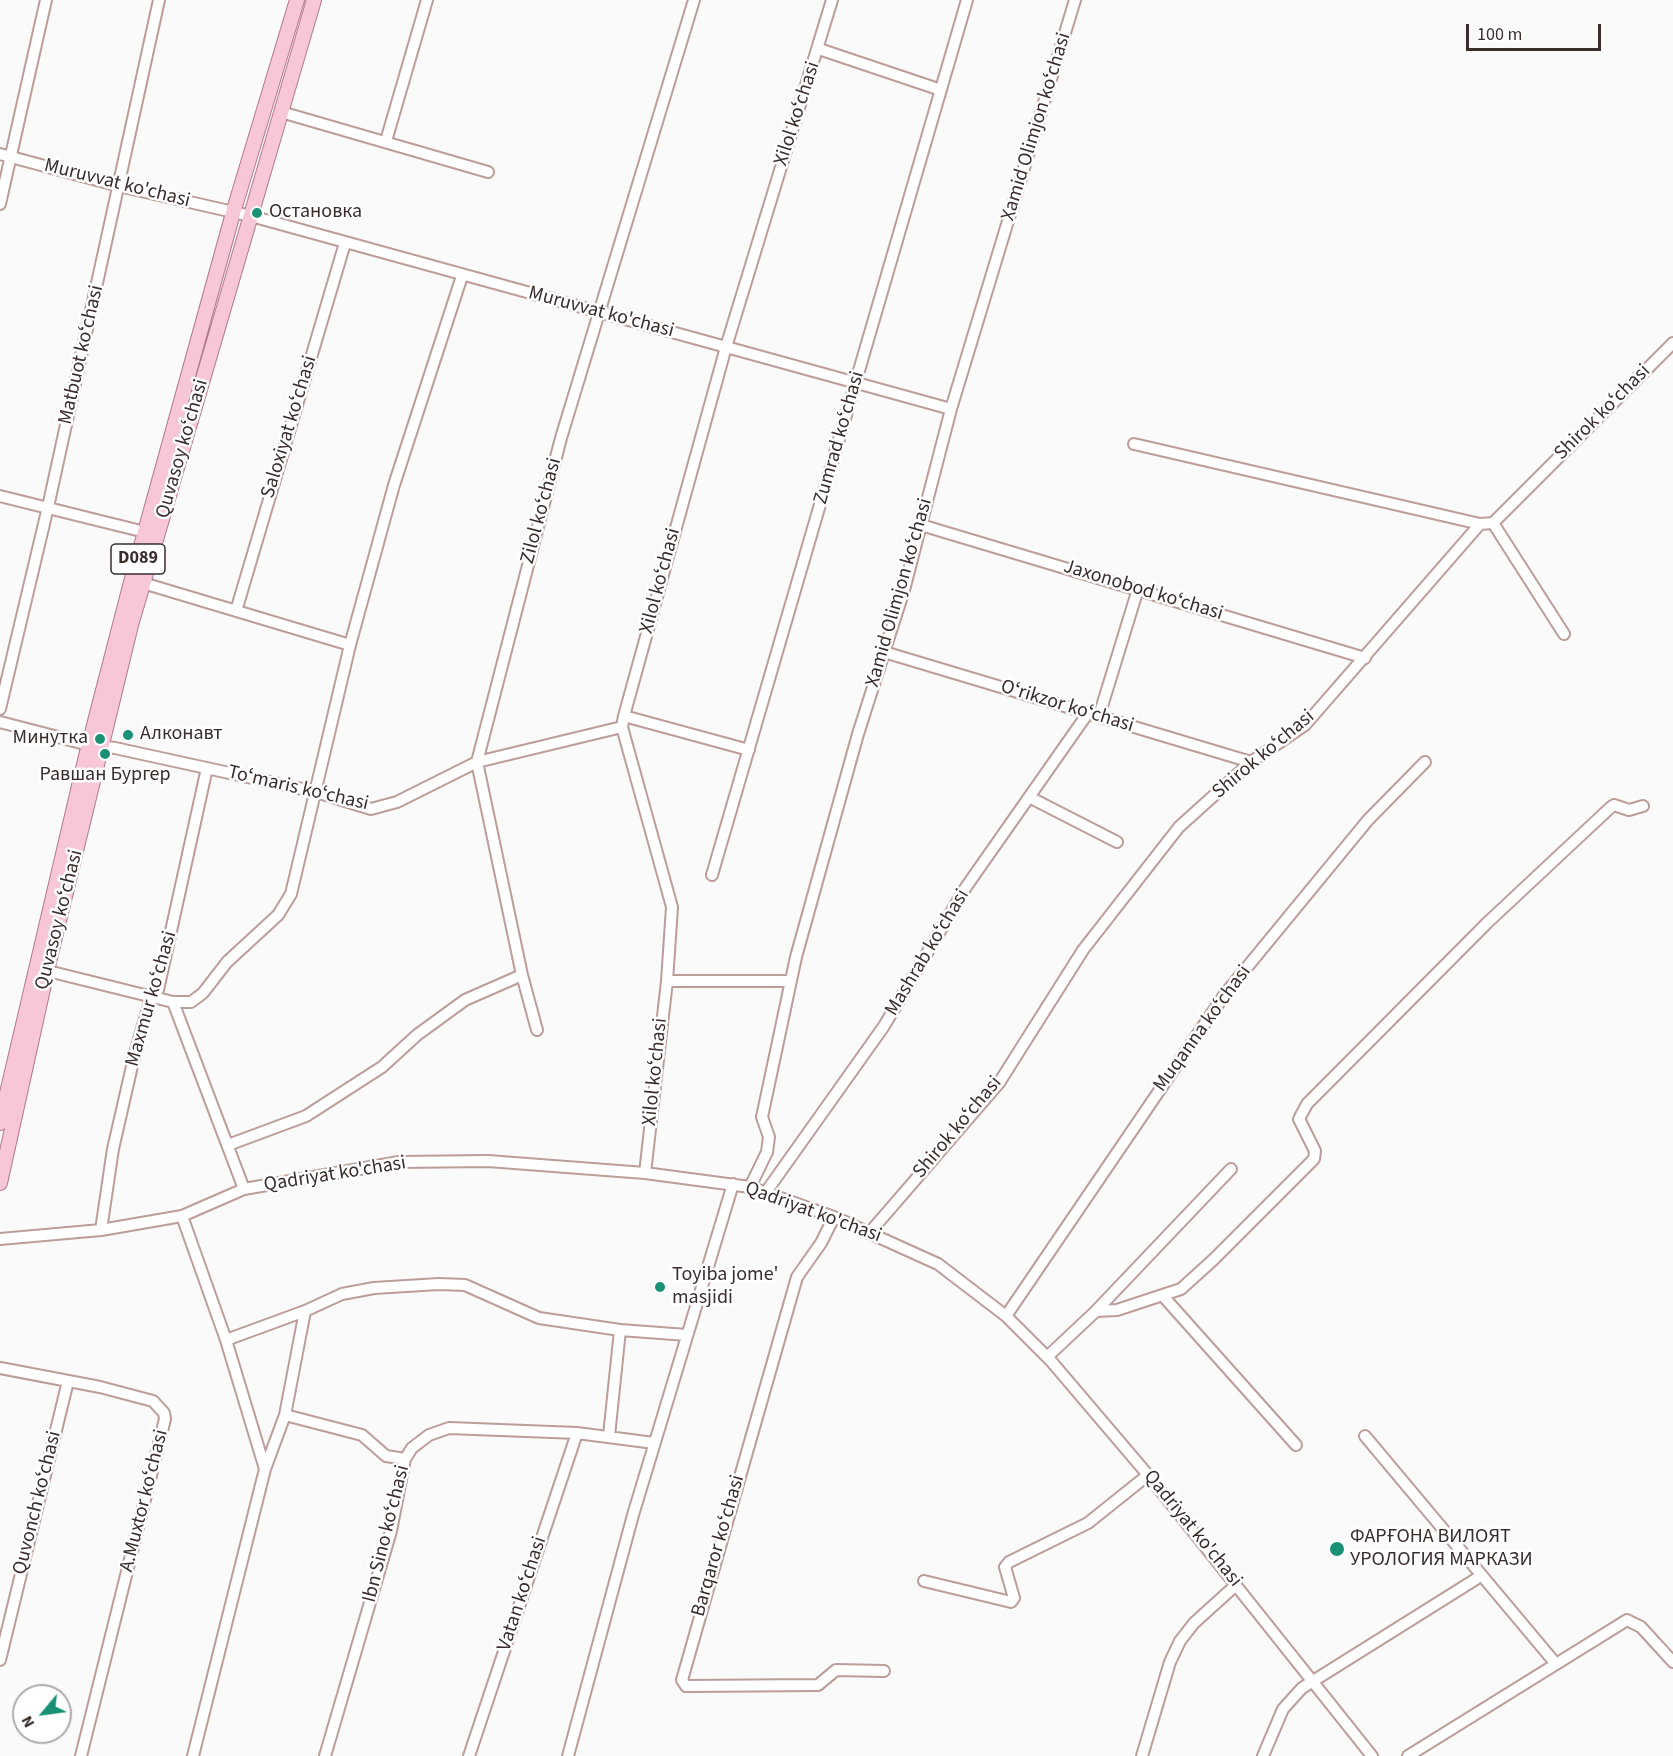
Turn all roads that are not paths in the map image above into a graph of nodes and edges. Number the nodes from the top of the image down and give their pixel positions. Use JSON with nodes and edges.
{"nodes":[{"id":1,"x":45,"y":0,"type":"edge"},
{"id":2,"x":159,"y":0,"type":"edge"},
{"id":3,"x":297,"y":0,"type":"edge"},
{"id":4,"x":314,"y":0,"type":"edge"},
{"id":5,"x":427,"y":0,"type":"edge"},
{"id":6,"x":694,"y":0,"type":"edge"},
{"id":7,"x":832,"y":0,"type":"edge"},
{"id":8,"x":967,"y":0,"type":"edge"},
{"id":9,"x":1075,"y":0,"type":"edge"},
{"id":10,"x":819,"y":49,"type":"junction"},
{"id":11,"x":941,"y":90,"type":"junction"},
{"id":12,"x":281,"y":112,"type":"junction"},
{"id":13,"x":386,"y":141,"type":"junction"},
{"id":14,"x":5,"y":155,"type":"edge"},
{"id":15,"x":488,"y":172,"type":"dead end"},
{"id":16,"x":119,"y":186,"type":"junction"},
{"id":17,"x":0,"y":204,"type":"edge"},
{"id":18,"x":233,"y":213,"type":"junction"},
{"id":19,"x":251,"y":216,"type":"junction"},
{"id":20,"x":345,"y":243,"type":"junction"},
{"id":21,"x":462,"y":276,"type":"junction"},
{"id":22,"x":599,"y":312,"type":"junction"},
{"id":23,"x":1673,"y":343,"type":"edge"},
{"id":24,"x":726,"y":347,"type":"junction"},
{"id":25,"x":856,"y":383,"type":"junction"},
{"id":26,"x":951,"y":409,"type":"junction"},
{"id":27,"x":1134,"y":444,"type":"dead end"},
{"id":28,"x":0,"y":496,"type":"edge"},
{"id":29,"x":48,"y":507,"type":"junction"},
{"id":30,"x":1493,"y":523,"type":"junction"},
{"id":31,"x":1480,"y":524,"type":"junction"},
{"id":32,"x":921,"y":525,"type":"junction"},
{"id":33,"x":145,"y":532,"type":"junction"},
{"id":34,"x":142,"y":588,"type":"junction"},
{"id":35,"x":1138,"y":589,"type":"junction"},
{"id":36,"x":236,"y":611,"type":"junction"},
{"id":37,"x":1564,"y":634,"type":"dead end"},
{"id":38,"x":350,"y":645,"type":"junction"},
{"id":39,"x":884,"y":652,"type":"junction"},
{"id":40,"x":1365,"y":658,"type":"junction"},
{"id":41,"x":0,"y":709,"type":"edge"},
{"id":42,"x":1094,"y":715,"type":"junction"},
{"id":43,"x":624,"y":716,"type":"junction"},
{"id":44,"x":0,"y":722,"type":"edge"},
{"id":45,"x":622,"y":728,"type":"junction"},
{"id":46,"x":95,"y":746,"type":"junction"},
{"id":47,"x":749,"y":750,"type":"junction"},
{"id":48,"x":477,"y":762,"type":"junction"},
{"id":49,"x":1251,"y":762,"type":"junction"},
{"id":50,"x":1425,"y":762,"type":"dead end"},
{"id":51,"x":207,"y":768,"type":"junction"},
{"id":52,"x":316,"y":792,"type":"junction"},
{"id":53,"x":1029,"y":797,"type":"junction"},
{"id":54,"x":1643,"y":806,"type":"dead end"},
{"id":55,"x":1117,"y":842,"type":"dead end"},
{"id":56,"x":712,"y":875,"type":"dead end"},
{"id":57,"x":48,"y":967,"type":"junction"},
{"id":58,"x":522,"y":975,"type":"junction"},
{"id":59,"x":667,"y":981,"type":"junction"},
{"id":60,"x":790,"y":981,"type":"junction"},
{"id":61,"x":152,"y":995,"type":"junction"},
{"id":62,"x":173,"y":1002,"type":"junction"},
{"id":63,"x":537,"y":1030,"type":"dead end"},
{"id":64,"x":0,"y":1123,"type":"edge"},
{"id":65,"x":228,"y":1145,"type":"junction"},
{"id":66,"x":1231,"y":1169,"type":"dead end"},
{"id":67,"x":645,"y":1173,"type":"junction"},
{"id":68,"x":0,"y":1183,"type":"edge"},
{"id":69,"x":733,"y":1184,"type":"junction"},
{"id":70,"x":750,"y":1187,"type":"junction"},
{"id":71,"x":244,"y":1189,"type":"junction"},
{"id":72,"x":766,"y":1192,"type":"junction"},
{"id":73,"x":182,"y":1216,"type":"junction"},
{"id":74,"x":834,"y":1217,"type":"junction"},
{"id":75,"x":101,"y":1230,"type":"junction"},
{"id":76,"x":871,"y":1231,"type":"junction"},
{"id":77,"x":0,"y":1239,"type":"edge"},
{"id":78,"x":1162,"y":1296,"type":"junction"},
{"id":79,"x":305,"y":1311,"type":"junction"},
{"id":80,"x":1093,"y":1314,"type":"junction"},
{"id":81,"x":1006,"y":1316,"type":"junction"},
{"id":82,"x":620,"y":1330,"type":"junction"},
{"id":83,"x":687,"y":1335,"type":"junction"},
{"id":84,"x":226,"y":1340,"type":"junction"},
{"id":85,"x":1047,"y":1357,"type":"junction"},
{"id":86,"x":0,"y":1368,"type":"edge"},
{"id":87,"x":68,"y":1381,"type":"junction"},
{"id":88,"x":285,"y":1415,"type":"junction"},
{"id":89,"x":577,"y":1433,"type":"junction"},
{"id":90,"x":609,"y":1436,"type":"junction"},
{"id":91,"x":1365,"y":1436,"type":"dead end"},
{"id":92,"x":654,"y":1443,"type":"junction"},
{"id":93,"x":1296,"y":1445,"type":"dead end"},
{"id":94,"x":405,"y":1459,"type":"junction"},
{"id":95,"x":265,"y":1469,"type":"junction"},
{"id":96,"x":1148,"y":1475,"type":"junction"},
{"id":97,"x":1476,"y":1579,"type":"dead end"},
{"id":98,"x":924,"y":1581,"type":"dead end"},
{"id":99,"x":1236,"y":1585,"type":"junction"},
{"id":100,"x":0,"y":1660,"type":"edge"},
{"id":101,"x":1673,"y":1662,"type":"edge"},
{"id":102,"x":1556,"y":1664,"type":"junction"},
{"id":103,"x":884,"y":1671,"type":"dead end"},
{"id":104,"x":1314,"y":1680,"type":"junction"},
{"id":105,"x":81,"y":1756,"type":"edge"},
{"id":106,"x":193,"y":1756,"type":"edge"},
{"id":107,"x":325,"y":1756,"type":"edge"},
{"id":108,"x":469,"y":1756,"type":"edge"},
{"id":109,"x":568,"y":1756,"type":"edge"},
{"id":110,"x":1142,"y":1756,"type":"edge"},
{"id":111,"x":1263,"y":1756,"type":"edge"},
{"id":112,"x":1372,"y":1756,"type":"edge"},
{"id":113,"x":1408,"y":1756,"type":"edge"}],
"edges":[{"from":1,"to":14,"type":"street"},
{"from":2,"to":16,"type":"street","name":"Matbuot koʻchasi"},
{"from":3,"to":18,"type":"main road","name":"Quvasoy koʻchasi","number":"D089"},
{"from":4,"to":12,"type":"main road","name":"Quvasoy koʻchasi","number":"D089"},
{"from":5,"to":13,"type":"street"},
{"from":6,"to":22,"type":"street","name":"Zilol koʻchasi"},
{"from":7,"to":10,"type":"street","name":"Xilol koʻchasi"},
{"from":8,"to":11,"type":"street","name":"Zumrad koʻchasi"},
{"from":9,"to":26,"type":"street","name":"Xamid Olimjon koʻchasi"},
{"from":10,"to":11,"type":"street"},
{"from":10,"to":24,"type":"street","name":"Xilol koʻchasi"},
{"from":11,"to":25,"type":"street","name":"Zumrad koʻchasi"},
{"from":12,"to":13,"type":"street"},
{"from":12,"to":19,"type":"main road","name":"Quvasoy koʻchasi","number":"D089"},
{"from":13,"to":15,"type":"street"},
{"from":14,"to":16,"type":"street","name":"Muruvvat ko'chasi"},
{"from":14,"to":17,"type":"street"},
{"from":16,"to":18,"type":"street","name":"Muruvvat ko'chasi"},
{"from":16,"to":29,"type":"street","name":"Matbuot koʻchasi"},
{"from":18,"to":19,"type":"street","name":"Muruvvat ko'chasi"},
{"from":18,"to":33,"type":"main road","name":"Quvasoy koʻchasi","number":"D089"},
{"from":19,"to":20,"type":"street","name":"Muruvvat ko'chasi"},
{"from":19,"to":34,"type":"main road","name":"Quvasoy koʻchasi","number":"D089"},
{"from":20,"to":21,"type":"street","name":"Muruvvat ko'chasi"},
{"from":20,"to":36,"type":"street","name":"Saloxiyat koʻchasi"},
{"from":21,"to":22,"type":"street","name":"Muruvvat ko'chasi"},
{"from":21,"to":38,"type":"street"},
{"from":22,"to":24,"type":"street","name":"Muruvvat ko'chasi"},
{"from":22,"to":48,"type":"street","name":"Zilol koʻchasi"},
{"from":23,"to":30,"type":"street","name":"Shirok koʻchasi"},
{"from":24,"to":25,"type":"street","name":"Muruvvat ko'chasi"},
{"from":24,"to":43,"type":"street","name":"Xilol koʻchasi"},
{"from":25,"to":26,"type":"street","name":"Muruvvat ko'chasi"},
{"from":25,"to":47,"type":"street","name":"Zumrad koʻchasi"},
{"from":26,"to":32,"type":"street","name":"Xamid Olimjon koʻchasi"},
{"from":27,"to":31,"type":"street"},
{"from":28,"to":29,"type":"street"},
{"from":29,"to":33,"type":"street"},
{"from":29,"to":41,"type":"street","name":"Matbuot koʻchasi"},
{"from":30,"to":31,"type":"street"},
{"from":30,"to":37,"type":"street"},
{"from":31,"to":40,"type":"street","name":"Shirok koʻchasi"},
{"from":32,"to":35,"type":"street","name":"Jaxonobod koʻchasi"},
{"from":32,"to":39,"type":"street","name":"Xamid Olimjon koʻchasi"},
{"from":33,"to":46,"type":"main road","name":"Quvasoy koʻchasi","number":"D089"},
{"from":34,"to":36,"type":"street"},
{"from":34,"to":46,"type":"main road","name":"Quvasoy koʻchasi","number":"D089"},
{"from":35,"to":40,"type":"street","name":"Jaxonobod koʻchasi"},
{"from":35,"to":42,"type":"street","name":"Mashrab koʻchasi"},
{"from":36,"to":38,"type":"street"},
{"from":38,"to":52,"type":"street"},
{"from":39,"to":42,"type":"street","name":"Oʻrikzor koʻchasi"},
{"from":39,"to":60,"type":"street","name":"Xamid Olimjon koʻchasi"},
{"from":40,"to":49,"type":"street","name":"Shirok koʻchasi"},
{"from":42,"to":49,"type":"street","name":"Oʻrikzor koʻchasi"},
{"from":42,"to":53,"type":"street","name":"Mashrab koʻchasi"},
{"from":43,"to":45,"type":"street","name":"Xilol koʻchasi"},
{"from":43,"to":47,"type":"street"},
{"from":44,"to":46,"type":"street","name":"Toʻmaris koʻchasi"},
{"from":45,"to":48,"type":"street","name":"Toʻmaris koʻchasi"},
{"from":45,"to":59,"type":"street","name":"Xilol koʻchasi"},
{"from":46,"to":51,"type":"street","name":"Toʻmaris koʻchasi"},
{"from":46,"to":57,"type":"main road","name":"Quvasoy koʻchasi","number":"D089"},
{"from":46,"to":64,"type":"main road","name":"Quvasoy koʻchasi","number":"D089"},
{"from":47,"to":56,"type":"street","name":"Zumrad koʻchasi"},
{"from":48,"to":52,"type":"street","name":"Toʻmaris koʻchasi"},
{"from":48,"to":58,"type":"street","name":"Zilol koʻchasi"},
{"from":49,"to":76,"type":"street","name":"Shirok koʻchasi"},
{"from":50,"to":81,"type":"street","name":"Muqanna koʻchasi"},
{"from":51,"to":52,"type":"street","name":"Toʻmaris koʻchasi"},
{"from":51,"to":61,"type":"street","name":"Maxmur koʻchasi"},
{"from":52,"to":62,"type":"street"},
{"from":53,"to":55,"type":"street"},
{"from":53,"to":72,"type":"street","name":"Mashrab koʻchasi"},
{"from":54,"to":78,"type":"street"},
{"from":57,"to":61,"type":"street"},
{"from":57,"to":68,"type":"main road","name":"Quvasoy koʻchasi","number":"D089"},
{"from":58,"to":63,"type":"street","name":"Zilol koʻchasi"},
{"from":58,"to":65,"type":"street"},
{"from":59,"to":60,"type":"street"},
{"from":59,"to":67,"type":"street","name":"Xilol koʻchasi"},
{"from":60,"to":70,"type":"street","name":"Xamid Olimjon koʻchasi"},
{"from":61,"to":62,"type":"street"},
{"from":61,"to":75,"type":"street","name":"Maxmur koʻchasi"},
{"from":62,"to":65,"type":"street"},
{"from":65,"to":71,"type":"street"},
{"from":66,"to":80,"type":"street"},
{"from":67,"to":69,"type":"street","name":"Qadriyat ko'chasi"},
{"from":67,"to":71,"type":"street","name":"Qadriyat ko'chasi"},
{"from":69,"to":70,"type":"street","name":"Qadriyat ko'chasi"},
{"from":69,"to":83,"type":"street"},
{"from":70,"to":72,"type":"street","name":"Qadriyat ko'chasi"},
{"from":71,"to":73,"type":"street","name":"Qadriyat ko'chasi"},
{"from":72,"to":74,"type":"street","name":"Qadriyat ko'chasi"},
{"from":73,"to":75,"type":"street","name":"Qadriyat ko'chasi"},
{"from":73,"to":84,"type":"street"},
{"from":74,"to":76,"type":"street","name":"Qadriyat ko'chasi"},
{"from":74,"to":103,"type":"street","name":"Barqaror koʻchasi"},
{"from":75,"to":77,"type":"street","name":"Qadriyat ko'chasi"},
{"from":76,"to":81,"type":"street","name":"Qadriyat ko'chasi"},
{"from":78,"to":80,"type":"street"},
{"from":78,"to":93,"type":"street"},
{"from":79,"to":82,"type":"street"},
{"from":79,"to":84,"type":"street"},
{"from":79,"to":88,"type":"street"},
{"from":80,"to":85,"type":"street"},
{"from":81,"to":85,"type":"street","name":"Qadriyat ko'chasi"},
{"from":82,"to":83,"type":"street"},
{"from":82,"to":90,"type":"street"},
{"from":83,"to":92,"type":"street"},
{"from":84,"to":95,"type":"street"},
{"from":85,"to":96,"type":"street","name":"Qadriyat ko'chasi"},
{"from":86,"to":87,"type":"street","name":"A.Muxtor koʻchasi"},
{"from":87,"to":100,"type":"street","name":"Quvonch koʻchasi"},
{"from":87,"to":105,"type":"street","name":"A.Muxtor koʻchasi"},
{"from":88,"to":94,"type":"street"},
{"from":88,"to":95,"type":"street"},
{"from":89,"to":90,"type":"street","name":"Ibn Sino koʻchasi"},
{"from":89,"to":94,"type":"street","name":"Ibn Sino koʻchasi"},
{"from":89,"to":108,"type":"street","name":"Vatan koʻchasi"},
{"from":90,"to":92,"type":"street","name":"Ibn Sino koʻchasi"},
{"from":91,"to":102,"type":"street"},
{"from":92,"to":109,"type":"street"},
{"from":94,"to":107,"type":"street","name":"Ibn Sino koʻchasi"},
{"from":95,"to":106,"type":"street"},
{"from":96,"to":98,"type":"street"},
{"from":96,"to":99,"type":"street","name":"Qadriyat ko'chasi"},
{"from":97,"to":104,"type":"street"},
{"from":99,"to":104,"type":"street","name":"Qadriyat ko'chasi"},
{"from":99,"to":110,"type":"street"},
{"from":101,"to":102,"type":"street"},
{"from":102,"to":113,"type":"street"},
{"from":104,"to":111,"type":"street"},
{"from":104,"to":112,"type":"street","name":"Qadriyat ko'chasi"}]}
